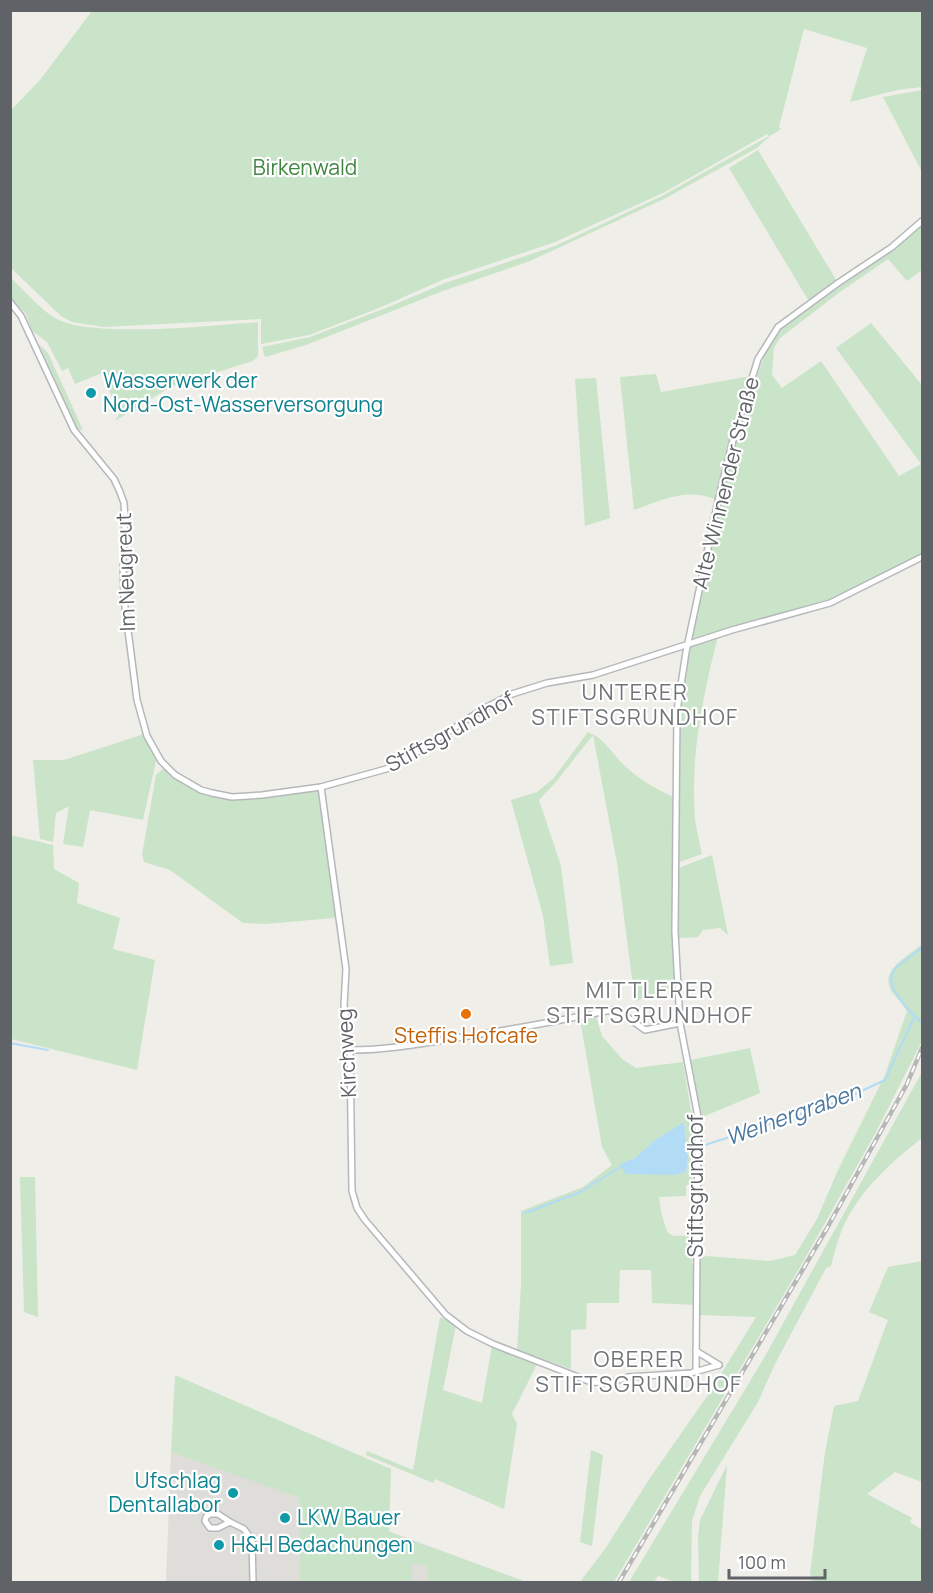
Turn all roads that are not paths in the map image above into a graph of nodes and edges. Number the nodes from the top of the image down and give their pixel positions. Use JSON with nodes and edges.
{"nodes":[{"id":1,"x":922,"y":221,"type":"edge"},
{"id":2,"x":10,"y":302,"type":"edge"},
{"id":3,"x":922,"y":557,"type":"edge"},
{"id":4,"x":688,"y":644,"type":"junction"},
{"id":5,"x":161,"y":761,"type":"joint"},
{"id":6,"x":321,"y":787,"type":"junction"},
{"id":7,"x":680,"y":1023,"type":"junction"},
{"id":8,"x":350,"y":1050,"type":"junction"},
{"id":9,"x":696,"y":1351,"type":"junction"},
{"id":10,"x":696,"y":1371,"type":"junction"},
{"id":11,"x":230,"y":1522,"type":"dead end"},
{"id":12,"x":253,"y":1582,"type":"edge"}],
"edges":[{"from":1,"to":4,"type":"street","name":"Alte Winnender Straße"},
{"from":2,"to":5,"type":"street","name":"Im Neugreut"},
{"from":3,"to":4,"type":"street"},
{"from":4,"to":6,"type":"street","name":"Stiftsgrundhof"},
{"from":4,"to":7,"type":"street","name":"Stiftsgrundhof"},
{"from":5,"to":6,"type":"street","name":"Stiftsgrundhof"},
{"from":6,"to":8,"type":"street","name":"Kirchweg"},
{"from":7,"to":8,"type":"street"},
{"from":7,"to":9,"type":"street","name":"Stiftsgrundhof"},
{"from":8,"to":10,"type":"street","name":"Kirchweg"},
{"from":9,"to":10,"type":"street","name":"Stiftsgrundhof"},
{"from":9,"to":10,"type":"street"},
{"from":11,"to":12,"type":"street"}]}
